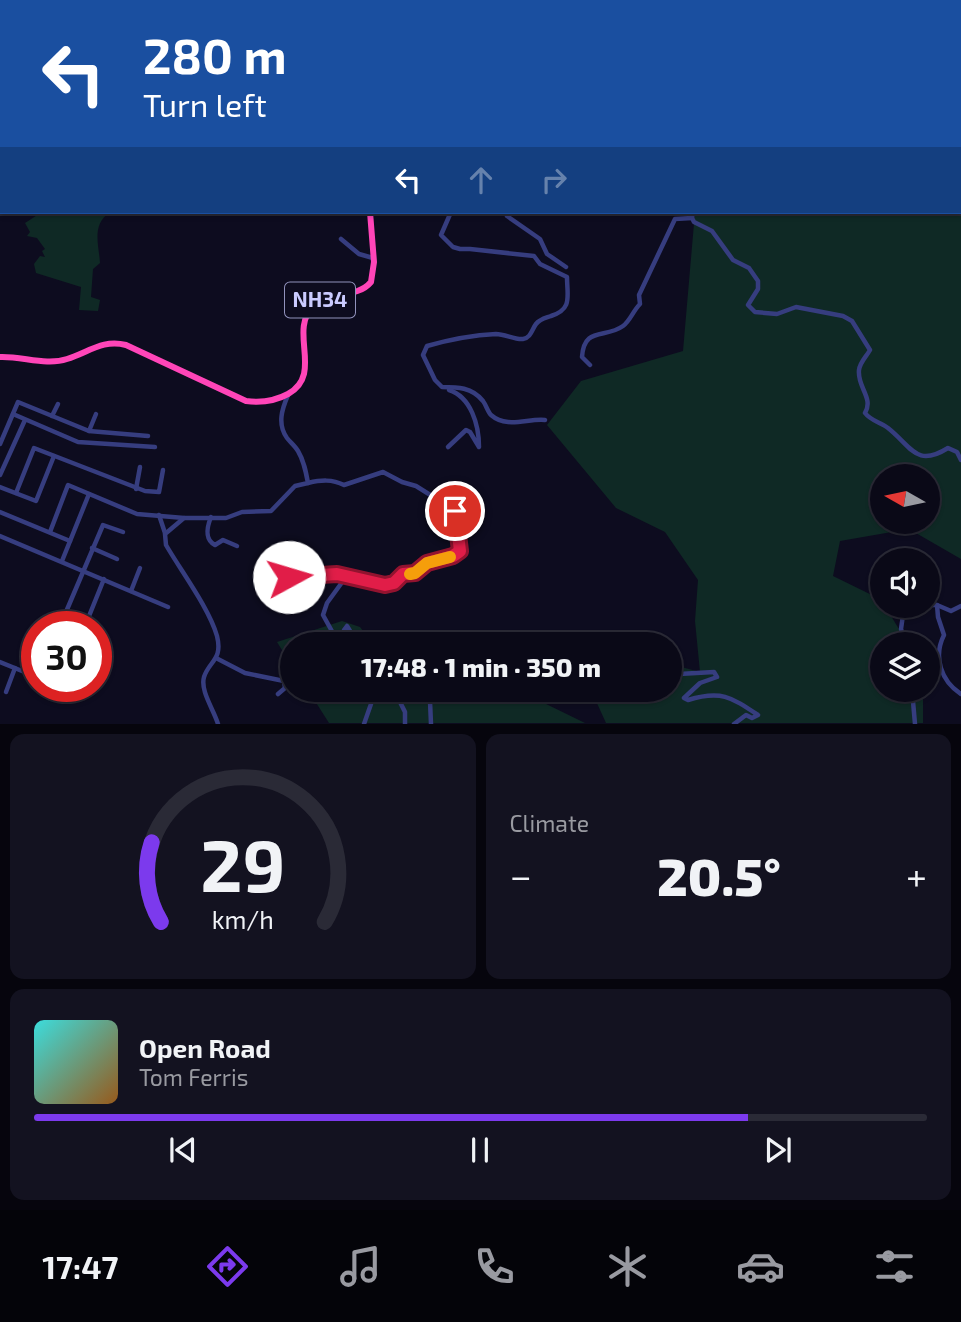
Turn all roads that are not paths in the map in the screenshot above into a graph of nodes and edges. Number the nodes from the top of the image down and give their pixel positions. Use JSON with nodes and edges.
{"nodes":[{"id":1,"x":370,"y":214,"type":"edge"},
{"id":2,"x":450,"y":214,"type":"edge"},
{"id":3,"x":508,"y":214,"type":"edge"},
{"id":4,"x":692,"y":215,"type":"edge"},
{"id":5,"x":341,"y":239,"type":"dead end"},
{"id":6,"x":374,"y":258,"type":"junction"},
{"id":7,"x":566,"y":267,"type":"dead end"},
{"id":8,"x":0,"y":358,"type":"edge"},
{"id":9,"x":590,"y":365,"type":"dead end"},
{"id":10,"x":442,"y":387,"type":"junction"},
{"id":11,"x":288,"y":395,"type":"junction"},
{"id":12,"x":58,"y":404,"type":"dead end"},
{"id":13,"x":13,"y":414,"type":"junction"},
{"id":14,"x":96,"y":414,"type":"dead end"},
{"id":15,"x":52,"y":416,"type":"junction"},
{"id":16,"x":25,"y":419,"type":"junction"},
{"id":17,"x":545,"y":420,"type":"dead end"},
{"id":18,"x":89,"y":430,"type":"junction"},
{"id":19,"x":148,"y":436,"type":"dead end"},
{"id":20,"x":0,"y":444,"type":"edge"},
{"id":21,"x":155,"y":447,"type":"dead end"},
{"id":22,"x":447,"y":447,"type":"dead end"},
{"id":23,"x":54,"y":456,"type":"junction"},
{"id":24,"x":961,"y":460,"type":"edge"},
{"id":25,"x":140,"y":467,"type":"dead end"},
{"id":26,"x":163,"y":470,"type":"dead end"},
{"id":27,"x":0,"y":475,"type":"edge"},
{"id":28,"x":308,"y":483,"type":"junction"},
{"id":29,"x":0,"y":487,"type":"edge"},
{"id":30,"x":136,"y":489,"type":"junction"},
{"id":31,"x":16,"y":493,"type":"junction"},
{"id":32,"x":89,"y":494,"type":"junction"},
{"id":33,"x":0,"y":512,"type":"edge"},
{"id":34,"x":159,"y":515,"type":"junction"},
{"id":35,"x":211,"y":517,"type":"junction"},
{"id":36,"x":184,"y":518,"type":"junction"},
{"id":37,"x":50,"y":532,"type":"junction"},
{"id":38,"x":123,"y":532,"type":"dead end"},
{"id":39,"x":165,"y":534,"type":"junction"},
{"id":40,"x":0,"y":536,"type":"edge"},
{"id":41,"x":70,"y":541,"type":"junction"},
{"id":42,"x":237,"y":546,"type":"dead end"},
{"id":43,"x":92,"y":548,"type":"junction"},
{"id":44,"x":117,"y":559,"type":"dead end"},
{"id":45,"x":62,"y":561,"type":"junction"},
{"id":46,"x":140,"y":568,"type":"dead end"},
{"id":47,"x":275,"y":568,"type":"dead end"},
{"id":48,"x":83,"y":570,"type":"junction"},
{"id":49,"x":104,"y":579,"type":"junction"},
{"id":50,"x":354,"y":579,"type":"junction"},
{"id":51,"x":131,"y":591,"type":"junction"},
{"id":52,"x":940,"y":606,"type":"edge"},
{"id":53,"x":961,"y":606,"type":"edge"},
{"id":54,"x":168,"y":607,"type":"dead end"},
{"id":55,"x":66,"y":611,"type":"edge"},
{"id":56,"x":91,"y":611,"type":"edge"},
{"id":57,"x":938,"y":618,"type":"edge"},
{"id":58,"x":332,"y":632,"type":"edge"},
{"id":59,"x":216,"y":658,"type":"junction"},
{"id":60,"x":0,"y":662,"type":"edge"},
{"id":61,"x":15,"y":668,"type":"junction"},
{"id":62,"x":21,"y":670,"type":"edge"},
{"id":63,"x":682,"y":674,"type":"edge"},
{"id":64,"x":0,"y":684,"type":"edge"},
{"id":65,"x":278,"y":694,"type":"dead end"},
{"id":66,"x":961,"y":694,"type":"edge"},
{"id":67,"x":369,"y":702,"type":"edge"},
{"id":68,"x":400,"y":702,"type":"edge"},
{"id":69,"x":430,"y":702,"type":"edge"},
{"id":70,"x":913,"y":702,"type":"edge"},
{"id":71,"x":218,"y":723,"type":"edge"},
{"id":72,"x":364,"y":723,"type":"edge"},
{"id":73,"x":405,"y":723,"type":"edge"},
{"id":74,"x":430,"y":723,"type":"edge"},
{"id":75,"x":734,"y":723,"type":"edge"},
{"id":76,"x":915,"y":723,"type":"edge"}],
"edges":[{"from":1,"to":6,"type":"highway","number":"NH34"},
{"from":2,"to":10,"type":"street"},
{"from":3,"to":7,"type":"street"},
{"from":4,"to":9,"type":"street"},
{"from":4,"to":24,"type":"street"},
{"from":5,"to":6,"type":"street"},
{"from":6,"to":11,"type":"highway","number":"NH34"},
{"from":8,"to":11,"type":"highway"},
{"from":10,"to":17,"type":"street"},
{"from":10,"to":22,"type":"street"},
{"from":11,"to":28,"type":"street"},
{"from":12,"to":15,"type":"street"},
{"from":13,"to":15,"type":"street"},
{"from":13,"to":16,"type":"street"},
{"from":13,"to":20,"type":"street"},
{"from":14,"to":18,"type":"street"},
{"from":15,"to":18,"type":"street"},
{"from":16,"to":21,"type":"street"},
{"from":16,"to":27,"type":"street"},
{"from":18,"to":19,"type":"street"},
{"from":23,"to":30,"type":"street"},
{"from":23,"to":31,"type":"street"},
{"from":23,"to":31,"type":"street"},
{"from":25,"to":30,"type":"street"},
{"from":26,"to":30,"type":"street"},
{"from":28,"to":35,"type":"street"},
{"from":28,"to":50,"type":"street"},
{"from":29,"to":31,"type":"street"},
{"from":32,"to":34,"type":"street"},
{"from":32,"to":37,"type":"street"},
{"from":32,"to":41,"type":"street"},
{"from":33,"to":37,"type":"street"},
{"from":34,"to":36,"type":"street"},
{"from":34,"to":39,"type":"street"},
{"from":35,"to":36,"type":"street"},
{"from":35,"to":42,"type":"street"},
{"from":36,"to":39,"type":"street"},
{"from":37,"to":41,"type":"street"},
{"from":38,"to":43,"type":"street"},
{"from":39,"to":59,"type":"street"},
{"from":40,"to":45,"type":"street"},
{"from":41,"to":45,"type":"street"},
{"from":43,"to":44,"type":"street"},
{"from":43,"to":48,"type":"street"},
{"from":45,"to":48,"type":"street"},
{"from":46,"to":51,"type":"street"},
{"from":47,"to":50,"type":"street"},
{"from":48,"to":49,"type":"street"},
{"from":48,"to":55,"type":"street"},
{"from":49,"to":51,"type":"street"},
{"from":49,"to":56,"type":"street"},
{"from":50,"to":58,"type":"street"},
{"from":51,"to":54,"type":"street"},
{"from":52,"to":53,"type":"street"},
{"from":57,"to":66,"type":"street"},
{"from":59,"to":65,"type":"street"},
{"from":59,"to":71,"type":"street"},
{"from":60,"to":61,"type":"street"},
{"from":61,"to":62,"type":"street"},
{"from":61,"to":64,"type":"street"},
{"from":63,"to":75,"type":"street"},
{"from":67,"to":72,"type":"street"},
{"from":68,"to":73,"type":"street"},
{"from":69,"to":74,"type":"street"},
{"from":70,"to":76,"type":"street"}]}
